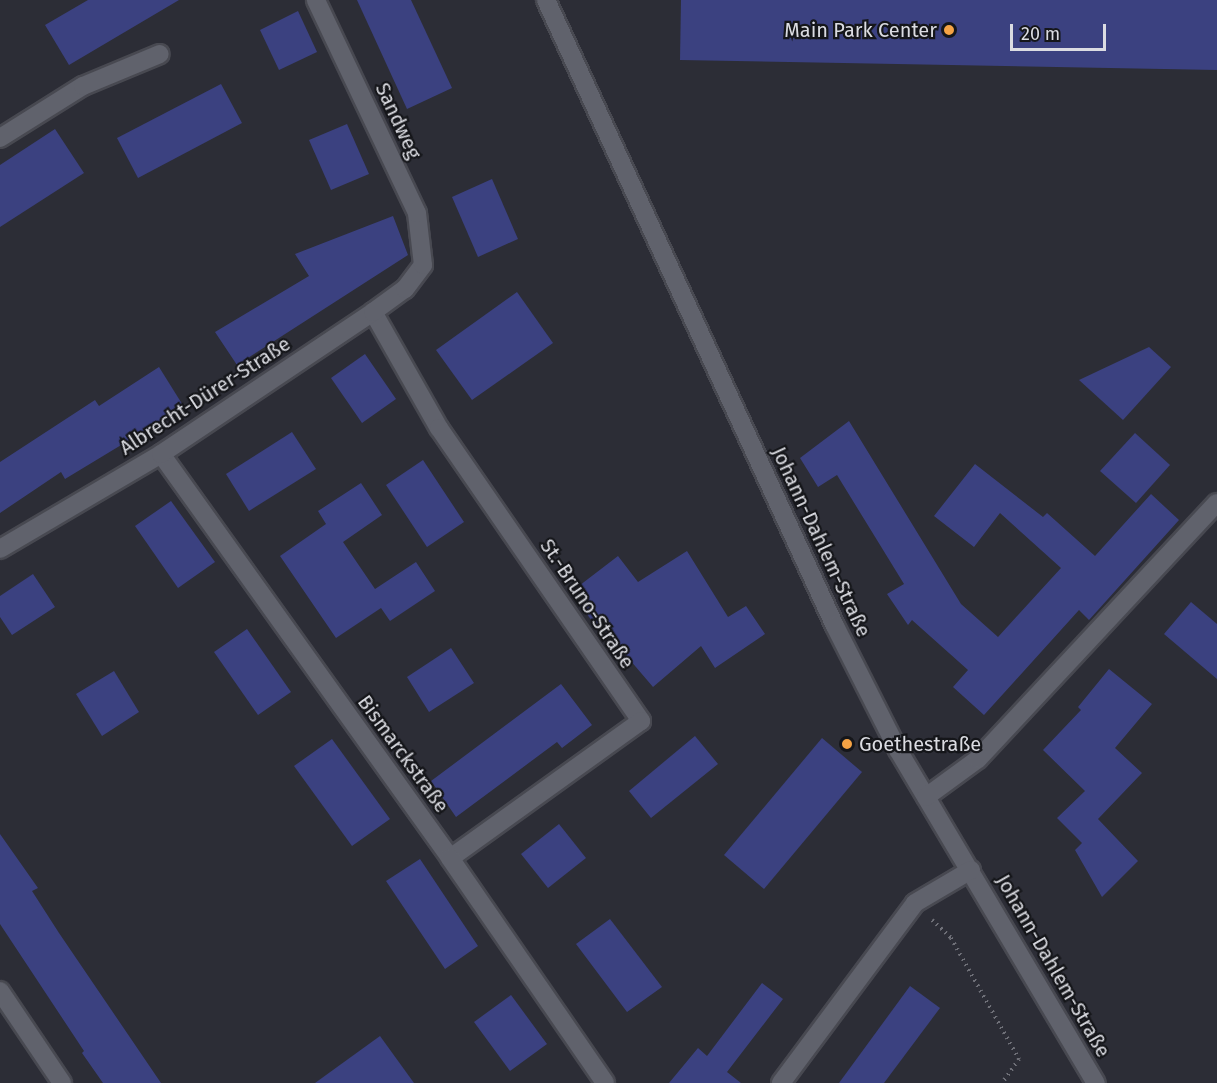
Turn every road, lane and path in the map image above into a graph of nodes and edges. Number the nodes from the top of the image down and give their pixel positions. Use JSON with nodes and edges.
{"nodes":[{"id":1,"x":316,"y":0,"type":"edge"},
{"id":2,"x":546,"y":0,"type":"edge"},
{"id":3,"x":160,"y":54,"type":"dead end"},
{"id":4,"x":0,"y":138,"type":"edge"},
{"id":5,"x":423,"y":265,"type":"joint"},
{"id":6,"x":373,"y":312,"type":"junction"},
{"id":7,"x":161,"y":454,"type":"junction"},
{"id":8,"x":1217,"y":503,"type":"edge"},
{"id":9,"x":0,"y":549,"type":"edge"},
{"id":10,"x":926,"y":796,"type":"junction"},
{"id":11,"x":450,"y":858,"type":"junction"},
{"id":12,"x":970,"y":870,"type":"junction"},
{"id":13,"x":915,"y":903,"type":"junction"},
{"id":14,"x":0,"y":991,"type":"edge"},
{"id":15,"x":62,"y":1083,"type":"edge"},
{"id":16,"x":605,"y":1083,"type":"edge"},
{"id":17,"x":781,"y":1083,"type":"edge"},
{"id":18,"x":1002,"y":1083,"type":"edge"},
{"id":19,"x":1096,"y":1083,"type":"edge"}],
"edges":[{"from":1,"to":5,"type":"street","name":"Sandweg"},
{"from":2,"to":10,"type":"street","name":"Johann-Dahlem-Straße"},
{"from":3,"to":4,"type":"street"},
{"from":5,"to":6,"type":"street","name":"Albrecht-Dürer-Straße"},
{"from":6,"to":7,"type":"street","name":"Albrecht-Dürer-Straße"},
{"from":6,"to":11,"type":"street","name":"St.-Bruno-Straße"},
{"from":7,"to":9,"type":"street","name":"Albrecht-Dürer-Straße"},
{"from":7,"to":11,"type":"street","name":"Bismarckstraße"},
{"from":8,"to":10,"type":"street"},
{"from":10,"to":12,"type":"street","name":"Johann-Dahlem-Straße"},
{"from":11,"to":16,"type":"street","name":"Bismarckstraße"},
{"from":12,"to":13,"type":"street"},
{"from":12,"to":19,"type":"street","name":"Johann-Dahlem-Straße"},
{"from":13,"to":17,"type":"street"},
{"from":13,"to":18,"type":"path"},
{"from":14,"to":15,"type":"street"}]}
